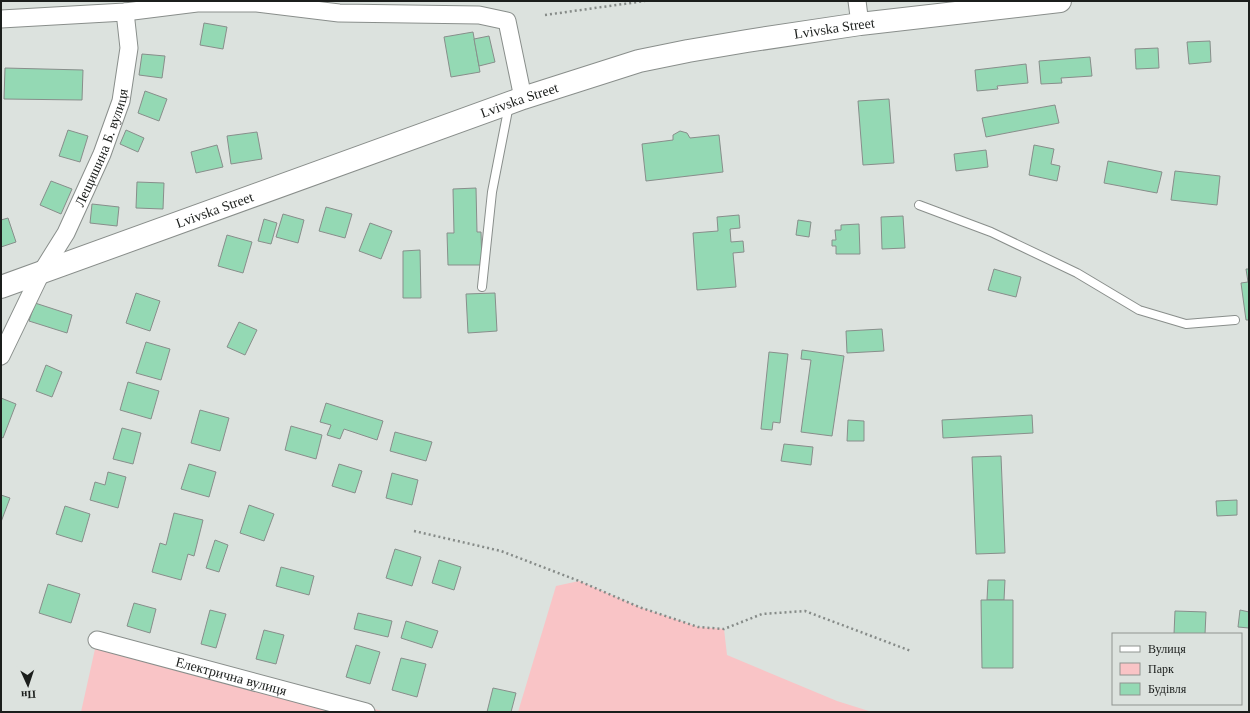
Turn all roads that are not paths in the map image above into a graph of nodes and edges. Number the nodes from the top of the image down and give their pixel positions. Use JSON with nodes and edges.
{"nodes":[{"id":1,"x":857,"y":1,"type":"edge"},
{"id":2,"x":1060,"y":1,"type":"edge"},
{"id":3,"x":480,"y":8,"type":"edge"},
{"id":4,"x":125,"y":12,"type":"junction"},
{"id":5,"x":1,"y":19,"type":"edge"},
{"id":6,"x":860,"y":24,"type":"junction"},
{"id":7,"x":516,"y":100,"type":"junction"},
{"id":8,"x":919,"y":205,"type":"dead end"},
{"id":9,"x":41,"y":273,"type":"junction"},
{"id":10,"x":1,"y":287,"type":"edge"},
{"id":11,"x":482,"y":287,"type":"dead end"},
{"id":12,"x":1235,"y":320,"type":"dead end"},
{"id":13,"x":1,"y":356,"type":"edge"},
{"id":14,"x":97,"y":640,"type":"dead end"},
{"id":15,"x":366,"y":712,"type":"edge"}],
"edges":[{"from":1,"to":6,"type":"street"},
{"from":2,"to":6,"type":"main road","name":"Lvivska Street"},
{"from":3,"to":4,"type":"street"},
{"from":3,"to":7,"type":"street"},
{"from":4,"to":5,"type":"street"},
{"from":4,"to":9,"type":"street","name":"Лещишина Б. вулиця"},
{"from":6,"to":7,"type":"main road","name":"Lvivska Street"},
{"from":7,"to":9,"type":"main road","name":"Lvivska Street"},
{"from":7,"to":11,"type":"lane"},
{"from":8,"to":12,"type":"lane"},
{"from":9,"to":10,"type":"main road","name":"Lvivska Street"},
{"from":9,"to":13,"type":"street","name":"Лещишина Б. вулиця"},
{"from":14,"to":15,"type":"street","name":"Електрична вулиця"}]}
